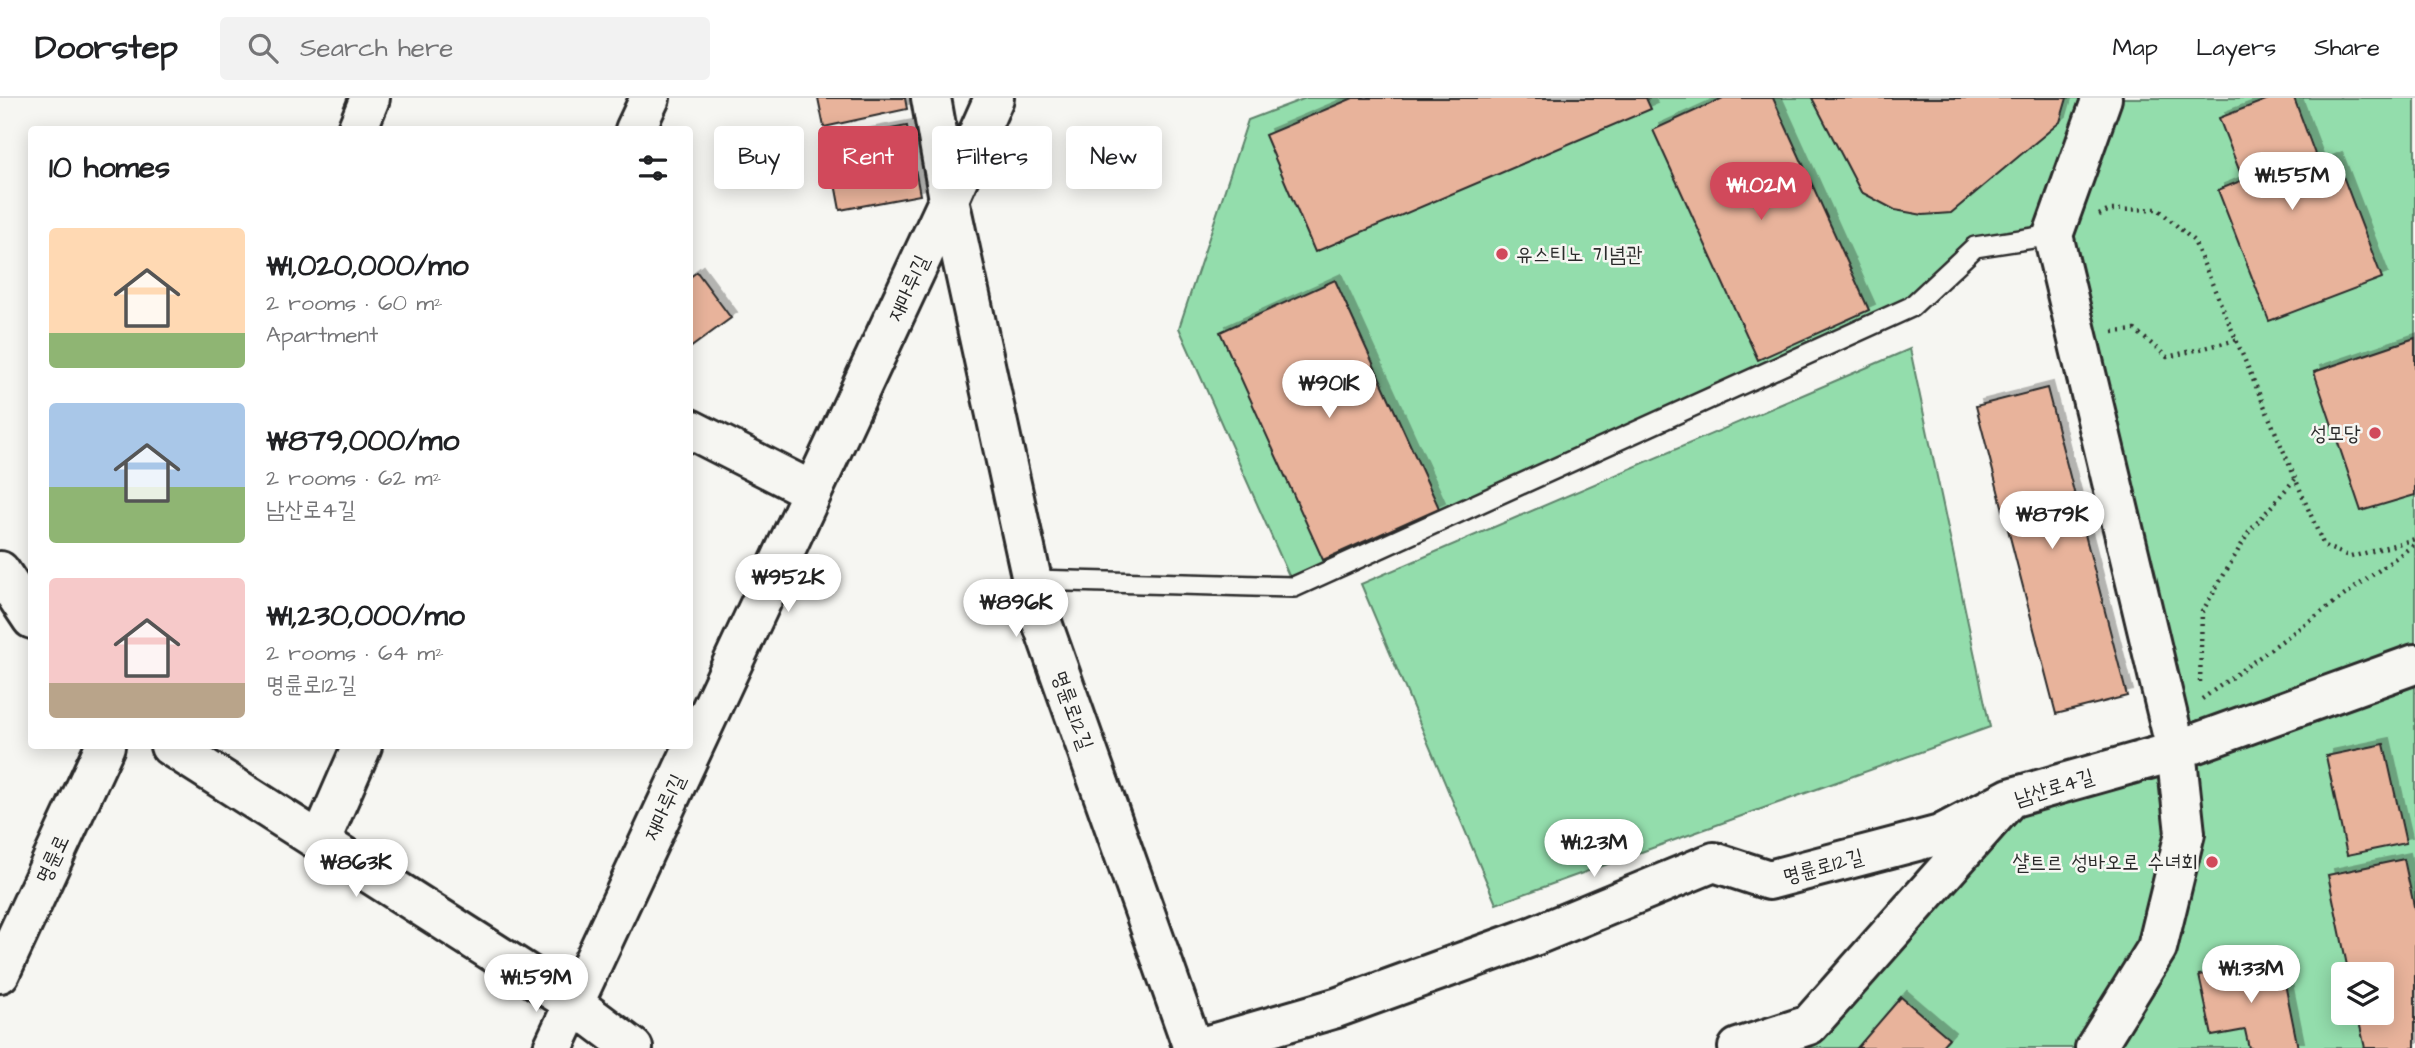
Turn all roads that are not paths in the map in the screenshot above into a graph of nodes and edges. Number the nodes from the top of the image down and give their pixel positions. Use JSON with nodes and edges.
{"nodes":[{"id":1,"x":370,"y":98,"type":"edge"},
{"id":2,"x":650,"y":98,"type":"edge"},
{"id":3,"x":930,"y":98,"type":"edge"},
{"id":4,"x":994,"y":98,"type":"edge"},
{"id":5,"x":2102,"y":98,"type":"edge"},
{"id":6,"x":359,"y":126,"type":"edge"},
{"id":7,"x":637,"y":126,"type":"edge"},
{"id":8,"x":949,"y":199,"type":"junction"},
{"id":9,"x":2053,"y":235,"type":"junction"},
{"id":10,"x":693,"y":431,"type":"edge"},
{"id":11,"x":812,"y":491,"type":"junction"},
{"id":12,"x":0,"y":571,"type":"edge"},
{"id":13,"x":1032,"y":580,"type":"junction"},
{"id":14,"x":28,"y":613,"type":"edge"},
{"id":15,"x":2415,"y":664,"type":"edge"},
{"id":16,"x":693,"y":746,"type":"edge"},
{"id":17,"x":103,"y":749,"type":"edge"},
{"id":18,"x":175,"y":749,"type":"edge"},
{"id":19,"x":361,"y":749,"type":"edge"},
{"id":20,"x":692,"y":749,"type":"edge"},
{"id":21,"x":2176,"y":750,"type":"junction"},
{"id":22,"x":2010,"y":798,"type":"junction"},
{"id":23,"x":320,"y":842,"type":"junction"},
{"id":24,"x":0,"y":973,"type":"edge"},
{"id":25,"x":573,"y":1003,"type":"junction"},
{"id":26,"x":553,"y":1048,"type":"edge"},
{"id":27,"x":633,"y":1048,"type":"edge"},
{"id":28,"x":1196,"y":1048,"type":"edge"},
{"id":29,"x":1738,"y":1048,"type":"edge"},
{"id":30,"x":2095,"y":1048,"type":"edge"}],
"edges":[{"from":1,"to":6,"type":"street"},
{"from":2,"to":7,"type":"street"},
{"from":3,"to":8,"type":"street","name":"명륜로12길"},
{"from":4,"to":8,"type":"street"},
{"from":5,"to":9,"type":"street"},
{"from":8,"to":11,"type":"street","name":"재마루1길"},
{"from":8,"to":13,"type":"street","name":"명륜로12길"},
{"from":9,"to":13,"type":"lane"},
{"from":9,"to":21,"type":"street"},
{"from":10,"to":11,"type":"street"},
{"from":11,"to":16,"type":"street","name":"재마루1길"},
{"from":12,"to":14,"type":"street"},
{"from":13,"to":28,"type":"street","name":"명륜로12길"},
{"from":15,"to":21,"type":"street","name":"남산로4길"},
{"from":17,"to":24,"type":"street","name":"명륜로"},
{"from":18,"to":23,"type":"street"},
{"from":19,"to":23,"type":"street"},
{"from":20,"to":25,"type":"street","name":"재마루1길"},
{"from":21,"to":22,"type":"street","name":"남산로4길"},
{"from":21,"to":30,"type":"street"},
{"from":22,"to":28,"type":"street","name":"명륜로12길"},
{"from":22,"to":29,"type":"street","name":"남산로4길"},
{"from":23,"to":25,"type":"street"},
{"from":25,"to":26,"type":"street","name":"재마루1길"},
{"from":25,"to":27,"type":"street"}]}
